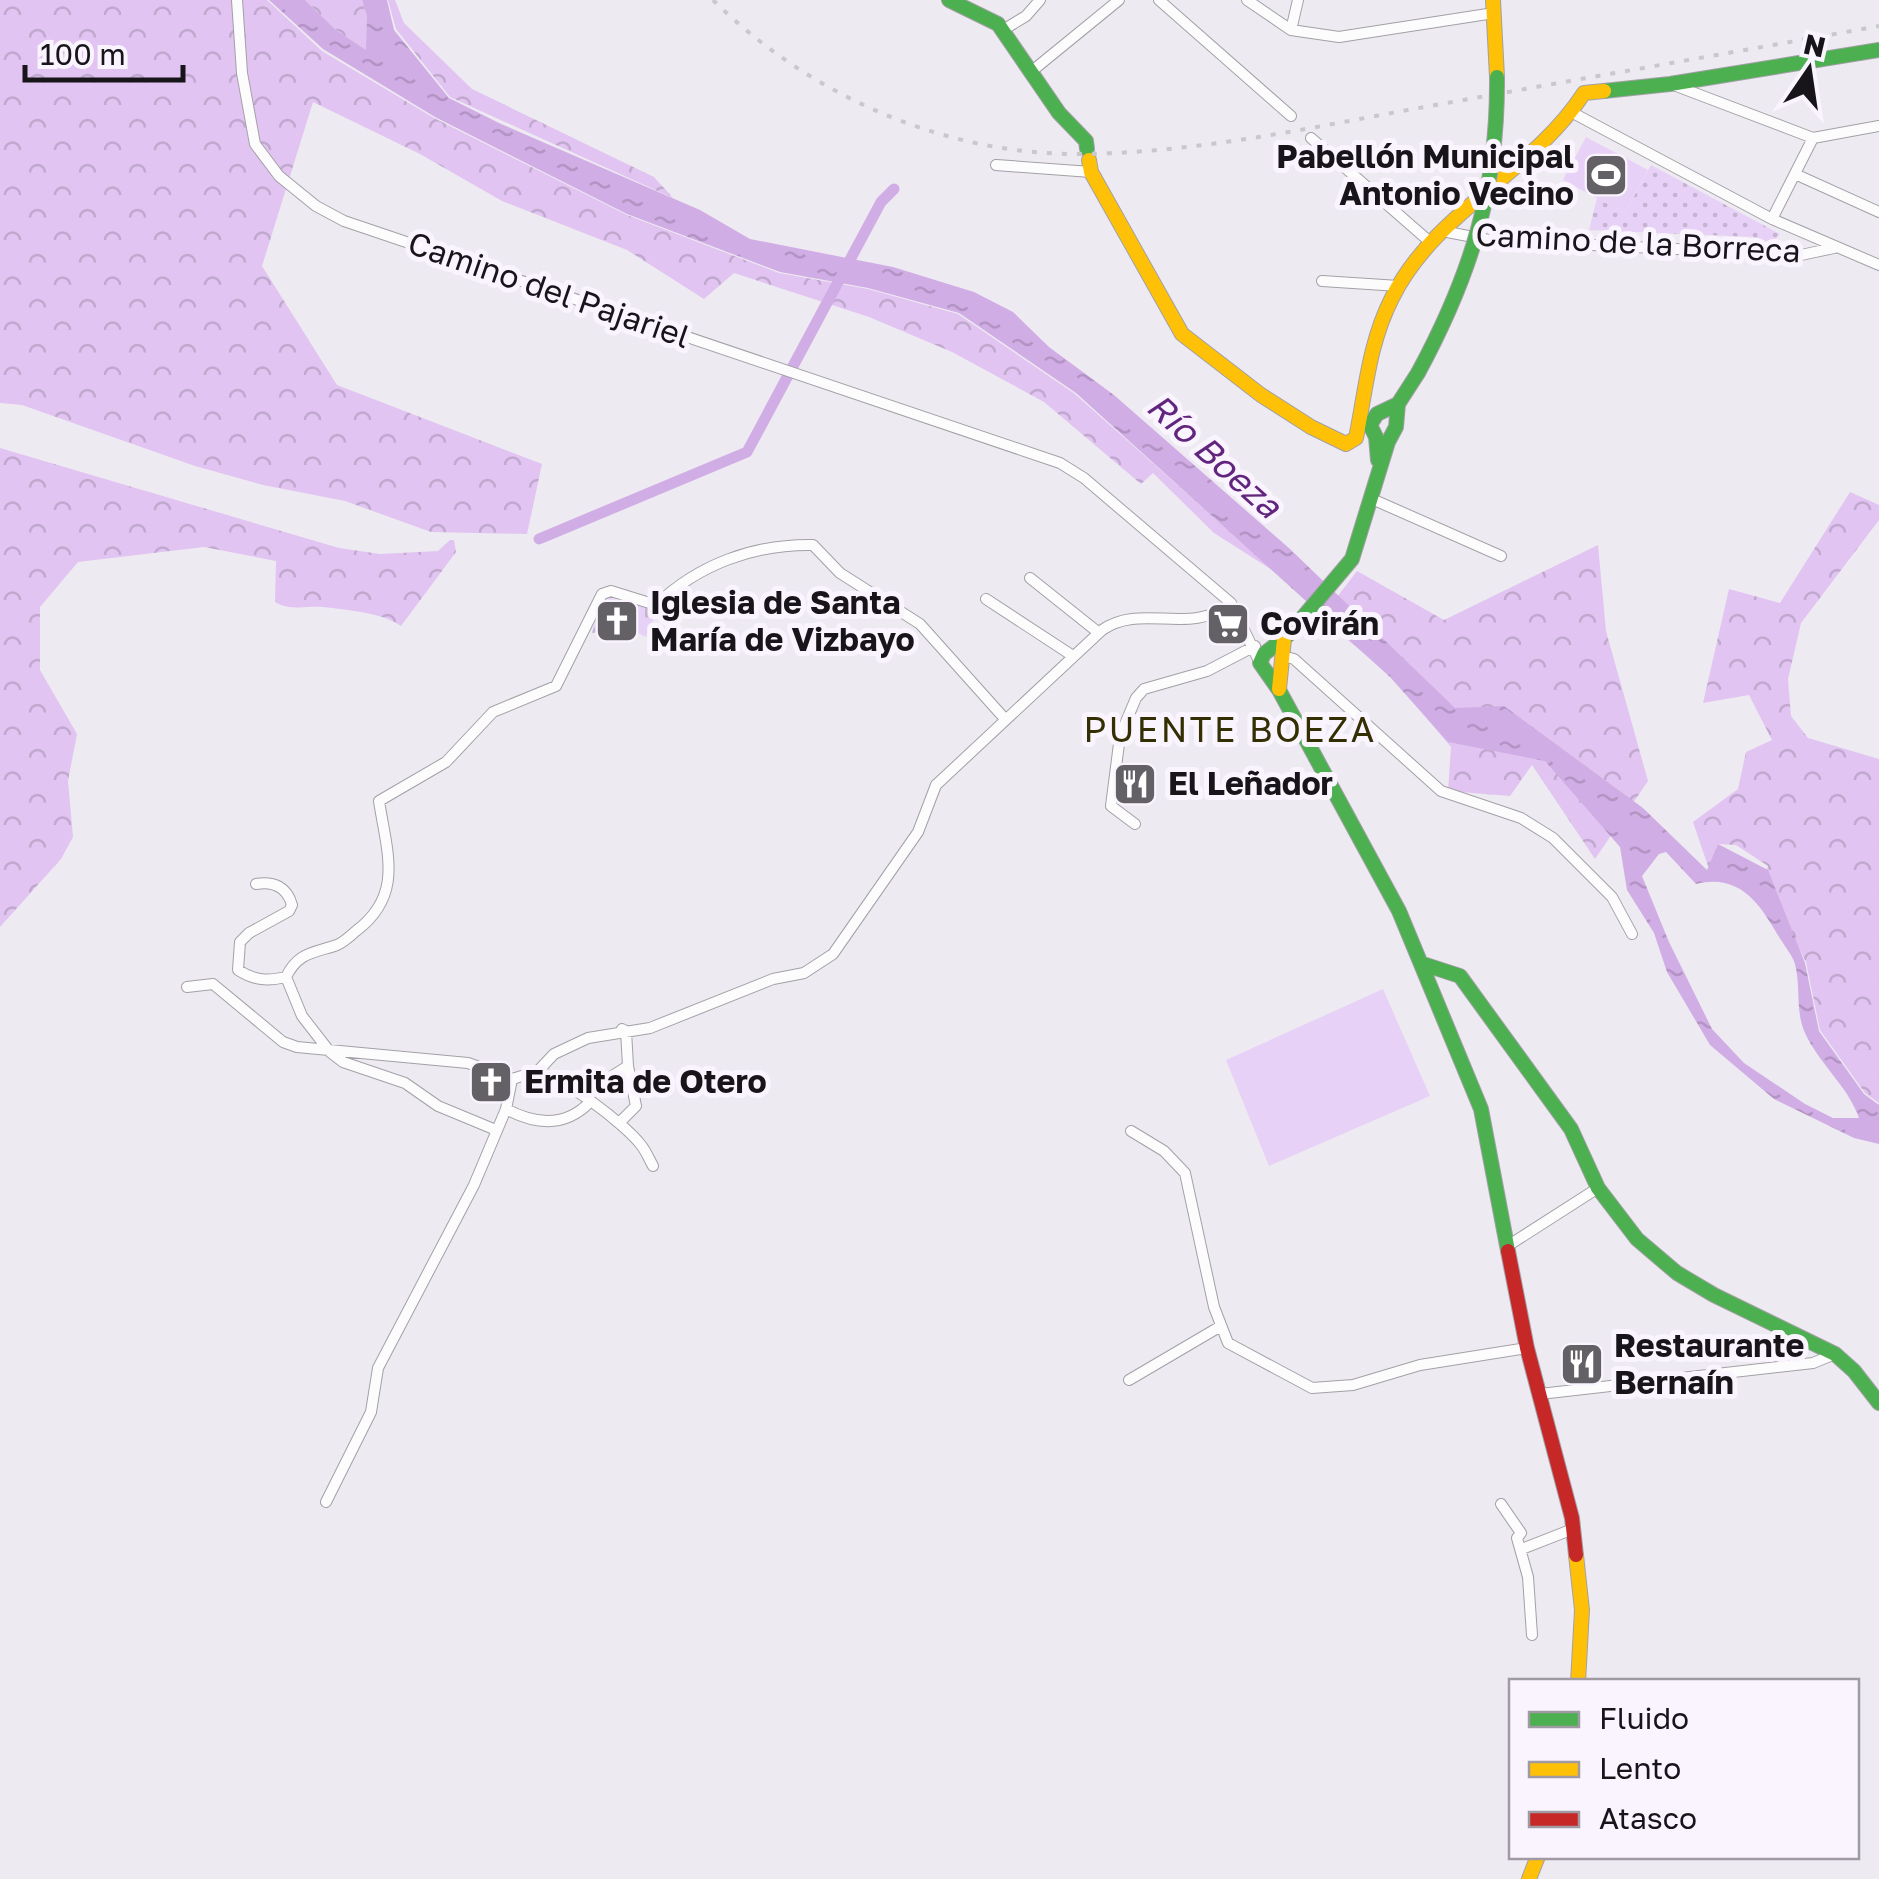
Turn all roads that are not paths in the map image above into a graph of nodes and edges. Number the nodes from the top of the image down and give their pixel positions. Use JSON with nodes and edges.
{"nodes":[{"id":1,"x":237,"y":0,"type":"edge"},
{"id":2,"x":1040,"y":0,"type":"edge"},
{"id":3,"x":1119,"y":0,"type":"edge"},
{"id":4,"x":1159,"y":0,"type":"edge"},
{"id":5,"x":1248,"y":0,"type":"edge"},
{"id":6,"x":1298,"y":0,"type":"edge"},
{"id":7,"x":959,"y":2,"type":"edge"},
{"id":8,"x":1494,"y":6,"type":"edge"},
{"id":9,"x":1003,"y":30,"type":"junction"},
{"id":10,"x":1291,"y":30,"type":"junction"},
{"id":11,"x":1879,"y":50,"type":"edge"},
{"id":12,"x":1032,"y":71,"type":"junction"},
{"id":13,"x":1670,"y":84,"type":"junction"},
{"id":14,"x":1574,"y":112,"type":"junction"},
{"id":15,"x":1290,"y":116,"type":"dead end"},
{"id":16,"x":1879,"y":126,"type":"edge"},
{"id":17,"x":1311,"y":138,"type":"dead end"},
{"id":18,"x":1813,"y":138,"type":"junction"},
{"id":19,"x":1089,"y":160,"type":"junction"},
{"id":20,"x":996,"y":164,"type":"dead end"},
{"id":21,"x":1795,"y":174,"type":"junction"},
{"id":22,"x":1879,"y":212,"type":"edge"},
{"id":23,"x":1772,"y":219,"type":"junction"},
{"id":24,"x":1436,"y":236,"type":"junction"},
{"id":25,"x":1834,"y":248,"type":"junction"},
{"id":26,"x":1879,"y":263,"type":"edge"},
{"id":27,"x":1322,"y":282,"type":"dead end"},
{"id":28,"x":1399,"y":286,"type":"junction"},
{"id":29,"x":1362,"y":411,"type":"junction"},
{"id":30,"x":1389,"y":413,"type":"junction"},
{"id":31,"x":1374,"y":435,"type":"junction"},
{"id":32,"x":1372,"y":499,"type":"junction"},
{"id":33,"x":1502,"y":556,"type":"dead end"},
{"id":34,"x":1030,"y":578,"type":"dead end"},
{"id":35,"x":986,"y":599,"type":"dead end"},
{"id":36,"x":1231,"y":603,"type":"junction"},
{"id":37,"x":1099,"y":633,"type":"junction"},
{"id":38,"x":1073,"y":656,"type":"junction"},
{"id":39,"x":1276,"y":656,"type":"junction"},
{"id":40,"x":1005,"y":719,"type":"junction"},
{"id":41,"x":1135,"y":824,"type":"dead end"},
{"id":42,"x":256,"y":884,"type":"dead end"},
{"id":43,"x":1632,"y":934,"type":"dead end"},
{"id":44,"x":1437,"y":967,"type":"junction"},
{"id":45,"x":286,"y":977,"type":"junction"},
{"id":46,"x":187,"y":987,"type":"dead end"},
{"id":47,"x":623,"y":1030,"type":"junction"},
{"id":48,"x":330,"y":1052,"type":"junction"},
{"id":49,"x":628,"y":1066,"type":"junction"},
{"id":50,"x":536,"y":1073,"type":"junction"},
{"id":51,"x":512,"y":1079,"type":"junction"},
{"id":52,"x":589,"y":1101,"type":"junction"},
{"id":53,"x":506,"y":1109,"type":"junction"},
{"id":54,"x":620,"y":1122,"type":"junction"},
{"id":55,"x":496,"y":1130,"type":"junction"},
{"id":56,"x":1131,"y":1131,"type":"dead end"},
{"id":57,"x":652,"y":1166,"type":"dead end"},
{"id":58,"x":1598,"y":1188,"type":"junction"},
{"id":59,"x":1505,"y":1239,"type":"junction"},
{"id":60,"x":1221,"y":1326,"type":"junction"},
{"id":61,"x":1528,"y":1348,"type":"junction"},
{"id":62,"x":1835,"y":1354,"type":"junction"},
{"id":63,"x":1129,"y":1380,"type":"dead end"},
{"id":64,"x":1540,"y":1394,"type":"junction"},
{"id":65,"x":1879,"y":1403,"type":"edge"},
{"id":66,"x":326,"y":1502,"type":"dead end"},
{"id":67,"x":1501,"y":1504,"type":"dead end"},
{"id":68,"x":1573,"y":1528,"type":"junction"},
{"id":69,"x":1522,"y":1549,"type":"junction"},
{"id":70,"x":1532,"y":1635,"type":"dead end"},
{"id":71,"x":1578,"y":1679,"type":"edge"}],
"edges":[{"from":1,"to":36,"type":"street","name":"Camino del Pajariel"},
{"from":2,"to":9,"type":"street"},
{"from":3,"to":12,"type":"street"},
{"from":4,"to":15,"type":"street"},
{"from":5,"to":10,"type":"street"},
{"from":6,"to":10,"type":"street"},
{"from":7,"to":9,"type":"street"},
{"from":8,"to":10,"type":"street"},
{"from":8,"to":30,"type":"street","bridge":true},
{"from":9,"to":12,"type":"street"},
{"from":11,"to":13,"type":"street"},
{"from":12,"to":19,"type":"street"},
{"from":13,"to":14,"type":"street"},
{"from":13,"to":18,"type":"street"},
{"from":14,"to":23,"type":"street"},
{"from":14,"to":24,"type":"street"},
{"from":16,"to":18,"type":"street"},
{"from":17,"to":24,"type":"street"},
{"from":18,"to":21,"type":"street"},
{"from":19,"to":20,"type":"street"},
{"from":19,"to":31,"type":"street"},
{"from":21,"to":22,"type":"street"},
{"from":21,"to":23,"type":"street"},
{"from":23,"to":25,"type":"street"},
{"from":24,"to":25,"type":"street","name":"Camino de la Borreca"},
{"from":24,"to":28,"type":"street"},
{"from":25,"to":26,"type":"street"},
{"from":27,"to":28,"type":"street"},
{"from":28,"to":29,"type":"street"},
{"from":29,"to":30,"type":"street"},
{"from":29,"to":31,"type":"street"},
{"from":30,"to":31,"type":"street"},
{"from":30,"to":31,"type":"street"},
{"from":31,"to":32,"type":"street"},
{"from":32,"to":33,"type":"street"},
{"from":32,"to":39,"type":"street"},
{"from":34,"to":37,"type":"street"},
{"from":35,"to":38,"type":"street"},
{"from":36,"to":37,"type":"street"},
{"from":36,"to":39,"type":"street"},
{"from":37,"to":38,"type":"street"},
{"from":38,"to":40,"type":"street"},
{"from":39,"to":41,"type":"street"},
{"from":39,"to":43,"type":"street"},
{"from":39,"to":44,"type":"street"},
{"from":40,"to":45,"type":"street"},
{"from":40,"to":47,"type":"street"},
{"from":42,"to":45,"type":"street"},
{"from":44,"to":58,"type":"street"},
{"from":44,"to":59,"type":"street"},
{"from":45,"to":48,"type":"street"},
{"from":46,"to":48,"type":"street"},
{"from":47,"to":49,"type":"street"},
{"from":47,"to":50,"type":"street"},
{"from":48,"to":51,"type":"street"},
{"from":48,"to":55,"type":"street"},
{"from":49,"to":52,"type":"street"},
{"from":49,"to":54,"type":"street"},
{"from":50,"to":51,"type":"street"},
{"from":50,"to":52,"type":"street"},
{"from":51,"to":53,"type":"street"},
{"from":52,"to":53,"type":"street"},
{"from":52,"to":54,"type":"street"},
{"from":53,"to":55,"type":"street"},
{"from":54,"to":57,"type":"street"},
{"from":55,"to":66,"type":"street"},
{"from":56,"to":60,"type":"street"},
{"from":58,"to":59,"type":"street"},
{"from":58,"to":62,"type":"street"},
{"from":59,"to":61,"type":"street"},
{"from":60,"to":61,"type":"street"},
{"from":60,"to":63,"type":"street"},
{"from":61,"to":64,"type":"street"},
{"from":62,"to":64,"type":"street"},
{"from":62,"to":65,"type":"street"},
{"from":64,"to":68,"type":"street"},
{"from":67,"to":69,"type":"street"},
{"from":68,"to":69,"type":"street"},
{"from":68,"to":71,"type":"street"},
{"from":69,"to":70,"type":"street"}]}
